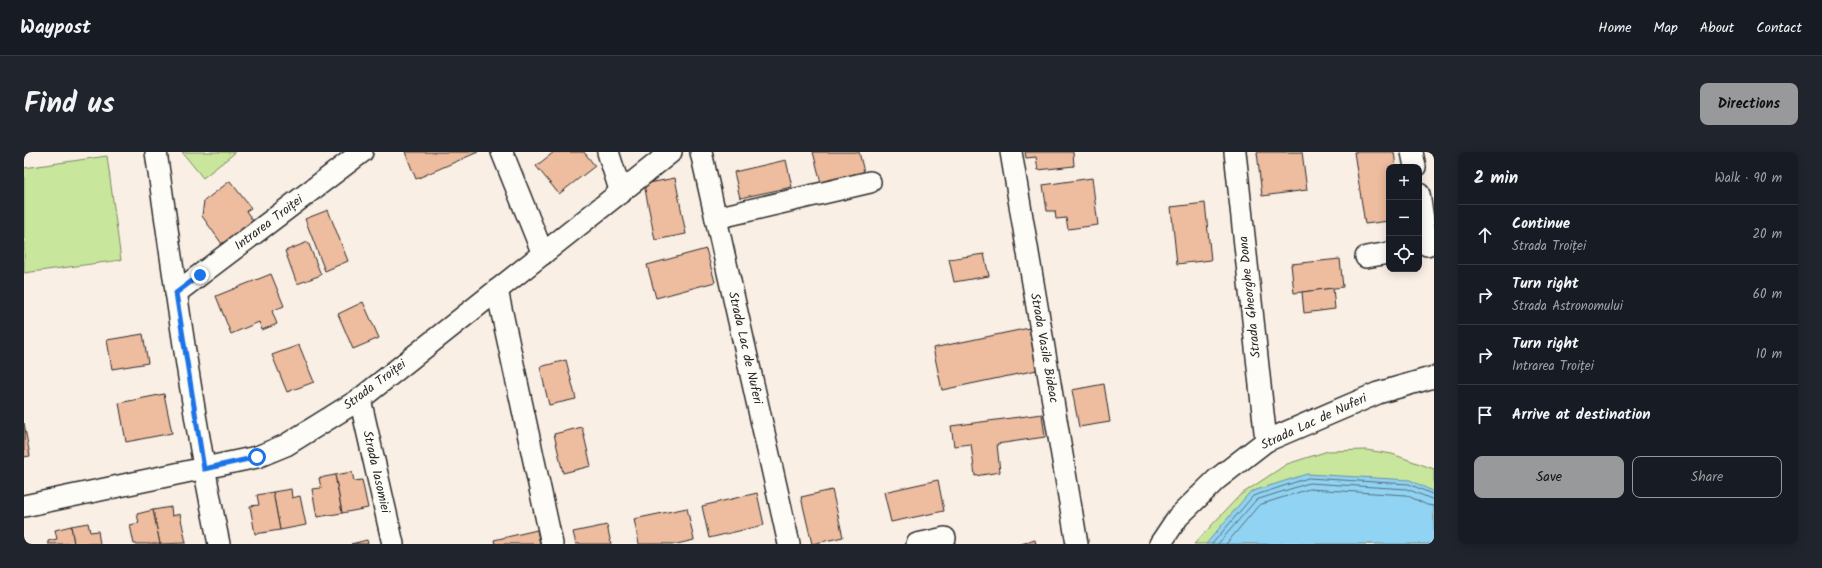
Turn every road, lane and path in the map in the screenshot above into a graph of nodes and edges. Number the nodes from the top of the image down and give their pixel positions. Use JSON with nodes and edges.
{"nodes":[{"id":1,"x":156,"y":152,"type":"edge"},
{"id":2,"x":502,"y":152,"type":"edge"},
{"id":3,"x":608,"y":152,"type":"edge"},
{"id":4,"x":671,"y":152,"type":"edge"},
{"id":5,"x":701,"y":152,"type":"edge"},
{"id":6,"x":1011,"y":152,"type":"edge"},
{"id":7,"x":1235,"y":152,"type":"edge"},
{"id":8,"x":1412,"y":152,"type":"edge"},
{"id":9,"x":351,"y":155,"type":"edge"},
{"id":10,"x":1414,"y":164,"type":"edge"},
{"id":11,"x":870,"y":182,"type":"dead end"},
{"id":12,"x":621,"y":193,"type":"junction"},
{"id":13,"x":1420,"y":200,"type":"edge"},
{"id":14,"x":716,"y":218,"type":"junction"},
{"id":15,"x":1427,"y":245,"type":"edge"},
{"id":16,"x":543,"y":254,"type":"junction"},
{"id":17,"x":1386,"y":254,"type":"edge"},
{"id":18,"x":1366,"y":257,"type":"dead end"},
{"id":19,"x":497,"y":290,"type":"junction"},
{"id":20,"x":176,"y":293,"type":"junction"},
{"id":21,"x":1434,"y":377,"type":"edge"},
{"id":22,"x":360,"y":400,"type":"junction"},
{"id":23,"x":1266,"y":441,"type":"junction"},
{"id":24,"x":204,"y":469,"type":"junction"},
{"id":25,"x":24,"y":506,"type":"edge"},
{"id":26,"x":945,"y":538,"type":"dead end"},
{"id":27,"x":219,"y":544,"type":"edge"},
{"id":28,"x":393,"y":544,"type":"edge"},
{"id":29,"x":552,"y":544,"type":"edge"},
{"id":30,"x":789,"y":544,"type":"edge"},
{"id":31,"x":917,"y":544,"type":"edge"},
{"id":32,"x":1077,"y":544,"type":"edge"},
{"id":33,"x":1160,"y":544,"type":"edge"}],
"edges":[{"from":1,"to":20,"type":"street"},
{"from":2,"to":16,"type":"street"},
{"from":3,"to":12,"type":"street"},
{"from":4,"to":12,"type":"street","name":"Strada Troiței"},
{"from":5,"to":14,"type":"street","name":"Strada Lac de Nuferi"},
{"from":6,"to":32,"type":"street","name":"Strada Vasile Bideac"},
{"from":7,"to":23,"type":"street","name":"Strada Gheorghe Dona"},
{"from":8,"to":10,"type":"street"},
{"from":9,"to":20,"type":"street","name":"Intrarea Troiței"},
{"from":11,"to":14,"type":"street"},
{"from":12,"to":16,"type":"street","name":"Strada Troiței"},
{"from":13,"to":15,"type":"street"},
{"from":14,"to":30,"type":"street","name":"Strada Lac de Nuferi"},
{"from":16,"to":19,"type":"street","name":"Strada Troiței"},
{"from":17,"to":18,"type":"street"},
{"from":19,"to":22,"type":"street","name":"Strada Troiței"},
{"from":19,"to":29,"type":"street"},
{"from":20,"to":24,"type":"street"},
{"from":21,"to":23,"type":"street","name":"Strada Lac de Nuferi"},
{"from":22,"to":24,"type":"street","name":"Strada Troiței"},
{"from":22,"to":28,"type":"street","name":"Strada Iasomiei"},
{"from":23,"to":33,"type":"street","name":"Strada Lac de Nuferi"},
{"from":24,"to":25,"type":"street","name":"Strada Troiței"},
{"from":24,"to":27,"type":"street"},
{"from":26,"to":31,"type":"street"}]}
